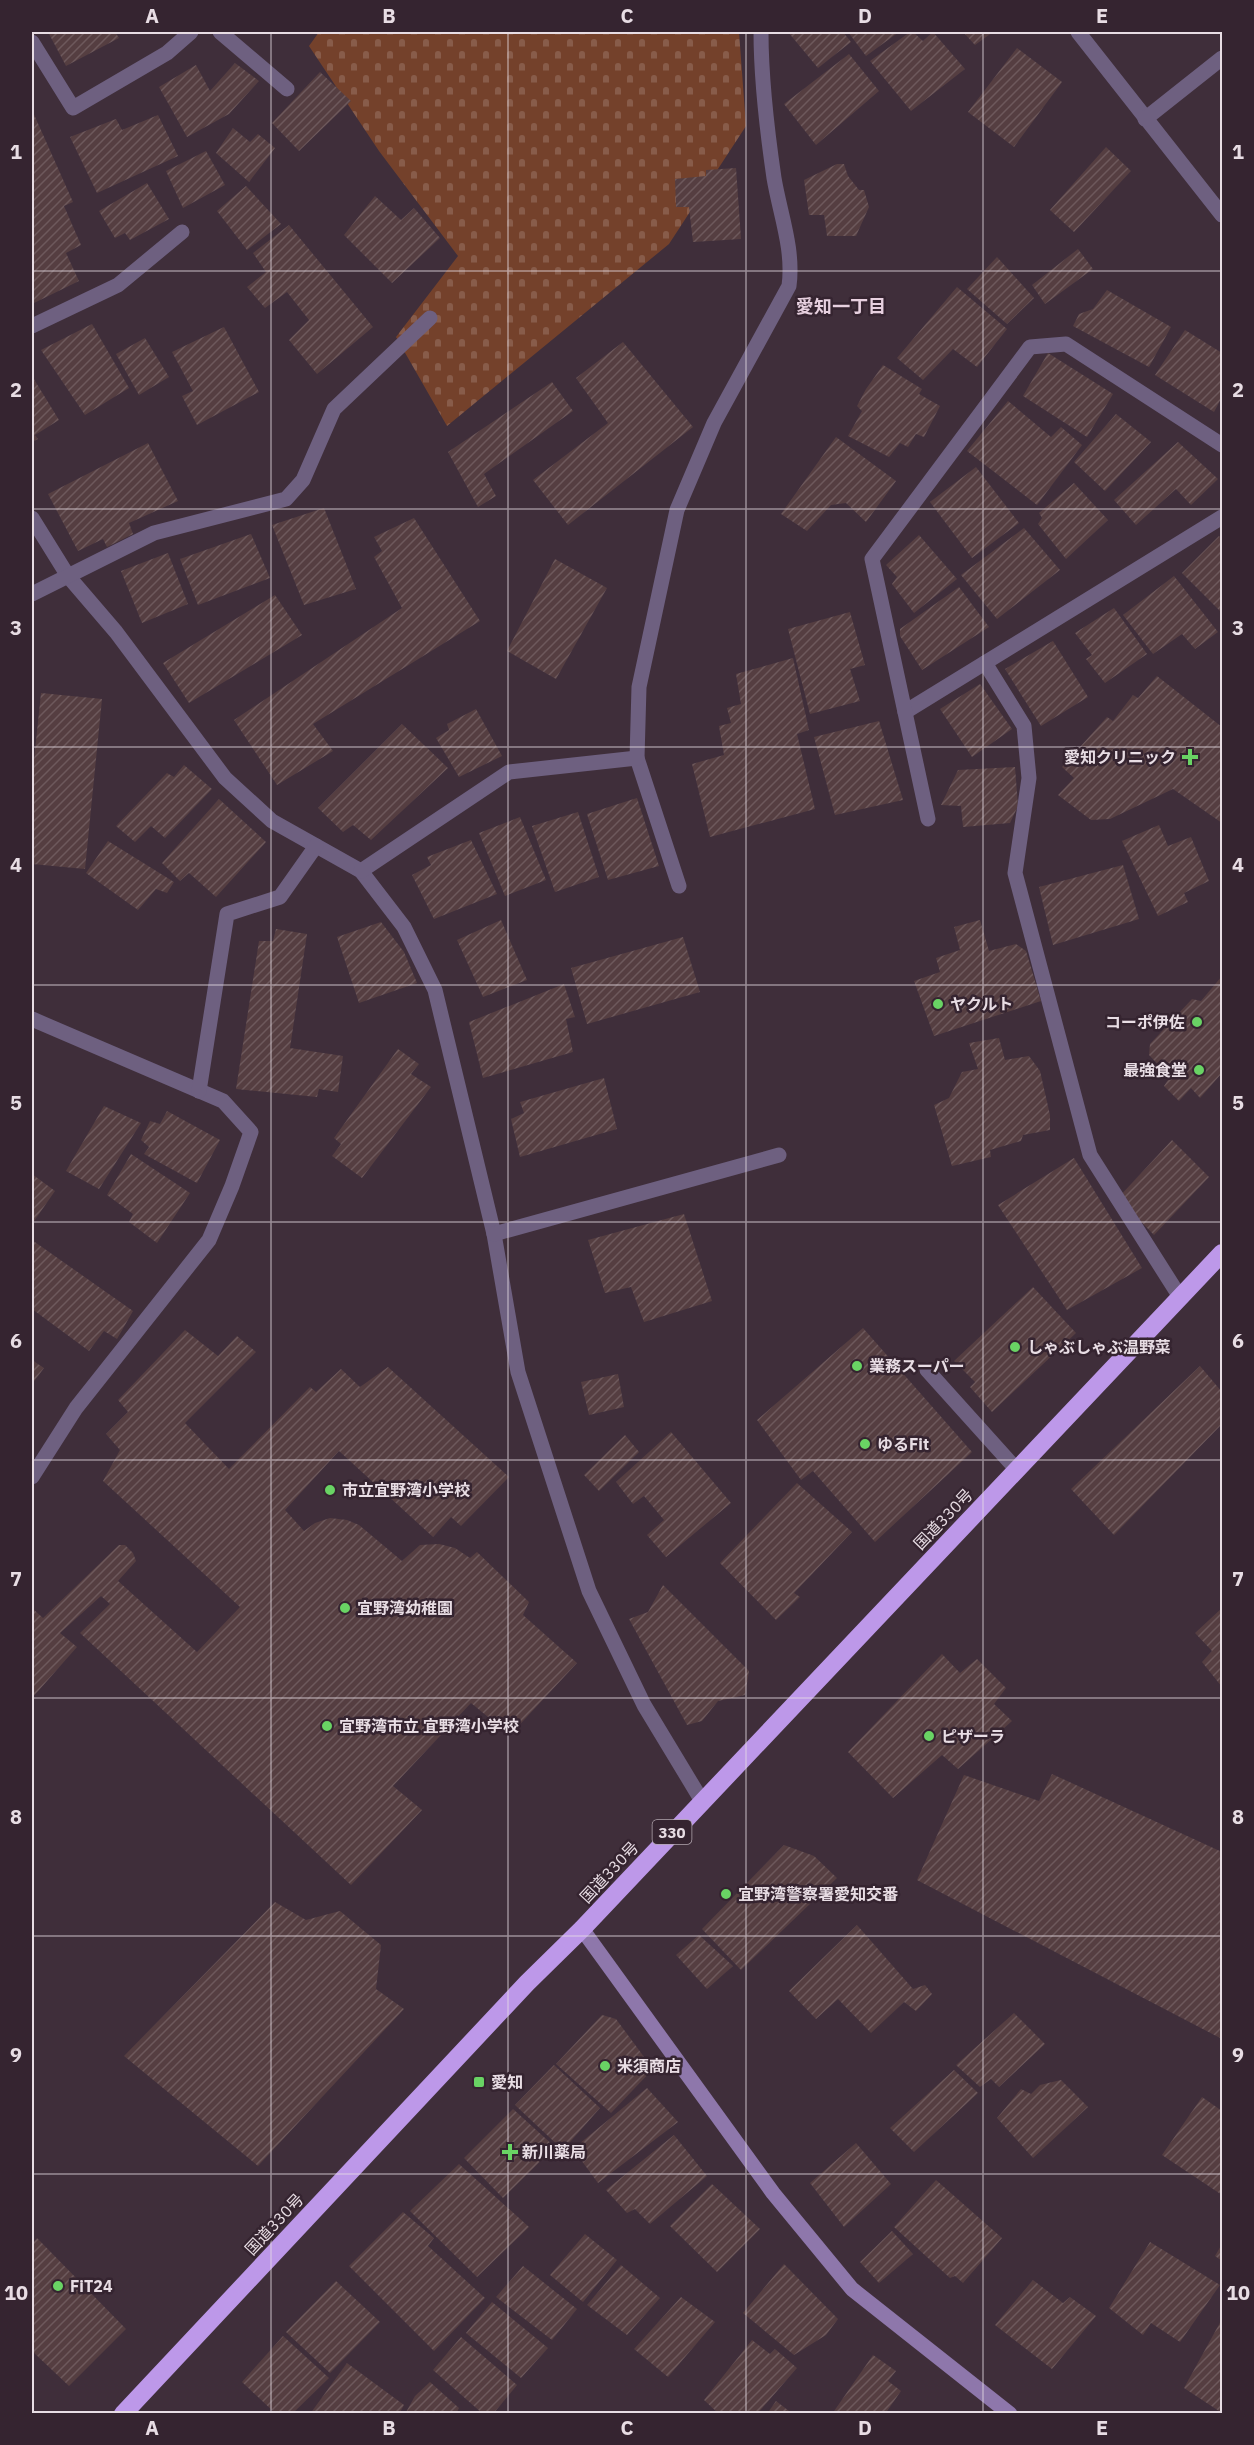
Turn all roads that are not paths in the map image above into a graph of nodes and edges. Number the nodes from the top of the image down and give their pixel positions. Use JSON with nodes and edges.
{"nodes":[{"id":1,"x":191,"y":32,"type":"edge"},
{"id":2,"x":220,"y":32,"type":"edge"},
{"id":3,"x":761,"y":32,"type":"edge"},
{"id":4,"x":1078,"y":32,"type":"edge"},
{"id":5,"x":32,"y":42,"type":"edge"},
{"id":6,"x":1222,"y":58,"type":"edge"},
{"id":7,"x":287,"y":89,"type":"dead end"},
{"id":8,"x":1145,"y":119,"type":"junction"},
{"id":9,"x":1222,"y":215,"type":"edge"},
{"id":10,"x":182,"y":231,"type":"dead end"},
{"id":11,"x":429,"y":318,"type":"dead end"},
{"id":12,"x":32,"y":326,"type":"edge"},
{"id":13,"x":1222,"y":445,"type":"edge"},
{"id":14,"x":1222,"y":517,"type":"edge"},
{"id":15,"x":32,"y":518,"type":"edge"},
{"id":16,"x":68,"y":576,"type":"junction"},
{"id":17,"x":32,"y":594,"type":"edge"},
{"id":18,"x":985,"y":663,"type":"junction"},
{"id":19,"x":905,"y":712,"type":"junction"},
{"id":20,"x":638,"y":758,"type":"junction"},
{"id":21,"x":928,"y":819,"type":"dead end"},
{"id":22,"x":316,"y":846,"type":"junction"},
{"id":23,"x":361,"y":871,"type":"junction"},
{"id":24,"x":679,"y":886,"type":"dead end"},
{"id":25,"x":32,"y":1019,"type":"edge"},
{"id":26,"x":199,"y":1091,"type":"junction"},
{"id":27,"x":779,"y":1155,"type":"dead end"},
{"id":28,"x":494,"y":1234,"type":"junction"},
{"id":29,"x":1222,"y":1253,"type":"edge"},
{"id":30,"x":1180,"y":1298,"type":"junction"},
{"id":31,"x":927,"y":1370,"type":"dead end"},
{"id":32,"x":1017,"y":1470,"type":"junction"},
{"id":33,"x":32,"y":1477,"type":"edge"},
{"id":34,"x":702,"y":1801,"type":"junction"},
{"id":35,"x":582,"y":1929,"type":"junction"},
{"id":36,"x":123,"y":2414,"type":"edge"},
{"id":37,"x":1011,"y":2414,"type":"edge"}],
"edges":[{"from":1,"to":5,"type":"street"},
{"from":2,"to":7,"type":"street"},
{"from":3,"to":20,"type":"street"},
{"from":4,"to":8,"type":"street"},
{"from":6,"to":8,"type":"street"},
{"from":8,"to":9,"type":"street"},
{"from":10,"to":12,"type":"street"},
{"from":11,"to":16,"type":"street"},
{"from":13,"to":19,"type":"street"},
{"from":14,"to":18,"type":"street"},
{"from":15,"to":16,"type":"street"},
{"from":16,"to":17,"type":"street"},
{"from":16,"to":22,"type":"street"},
{"from":18,"to":19,"type":"street"},
{"from":18,"to":30,"type":"street"},
{"from":19,"to":21,"type":"street"},
{"from":20,"to":23,"type":"street"},
{"from":20,"to":24,"type":"street"},
{"from":22,"to":23,"type":"street"},
{"from":22,"to":26,"type":"street"},
{"from":23,"to":28,"type":"street"},
{"from":25,"to":26,"type":"street"},
{"from":26,"to":33,"type":"street"},
{"from":27,"to":28,"type":"street"},
{"from":28,"to":34,"type":"street"},
{"from":29,"to":30,"type":"highway","name":"国道330号","number":"330"},
{"from":30,"to":32,"type":"highway","name":"国道330号","number":"330"},
{"from":31,"to":32,"type":"street"},
{"from":32,"to":34,"type":"highway","name":"国道330号","number":"330"},
{"from":34,"to":35,"type":"highway","name":"国道330号","number":"330"},
{"from":35,"to":36,"type":"highway","name":"国道330号","number":"330"},
{"from":35,"to":37,"type":"street"}]}
